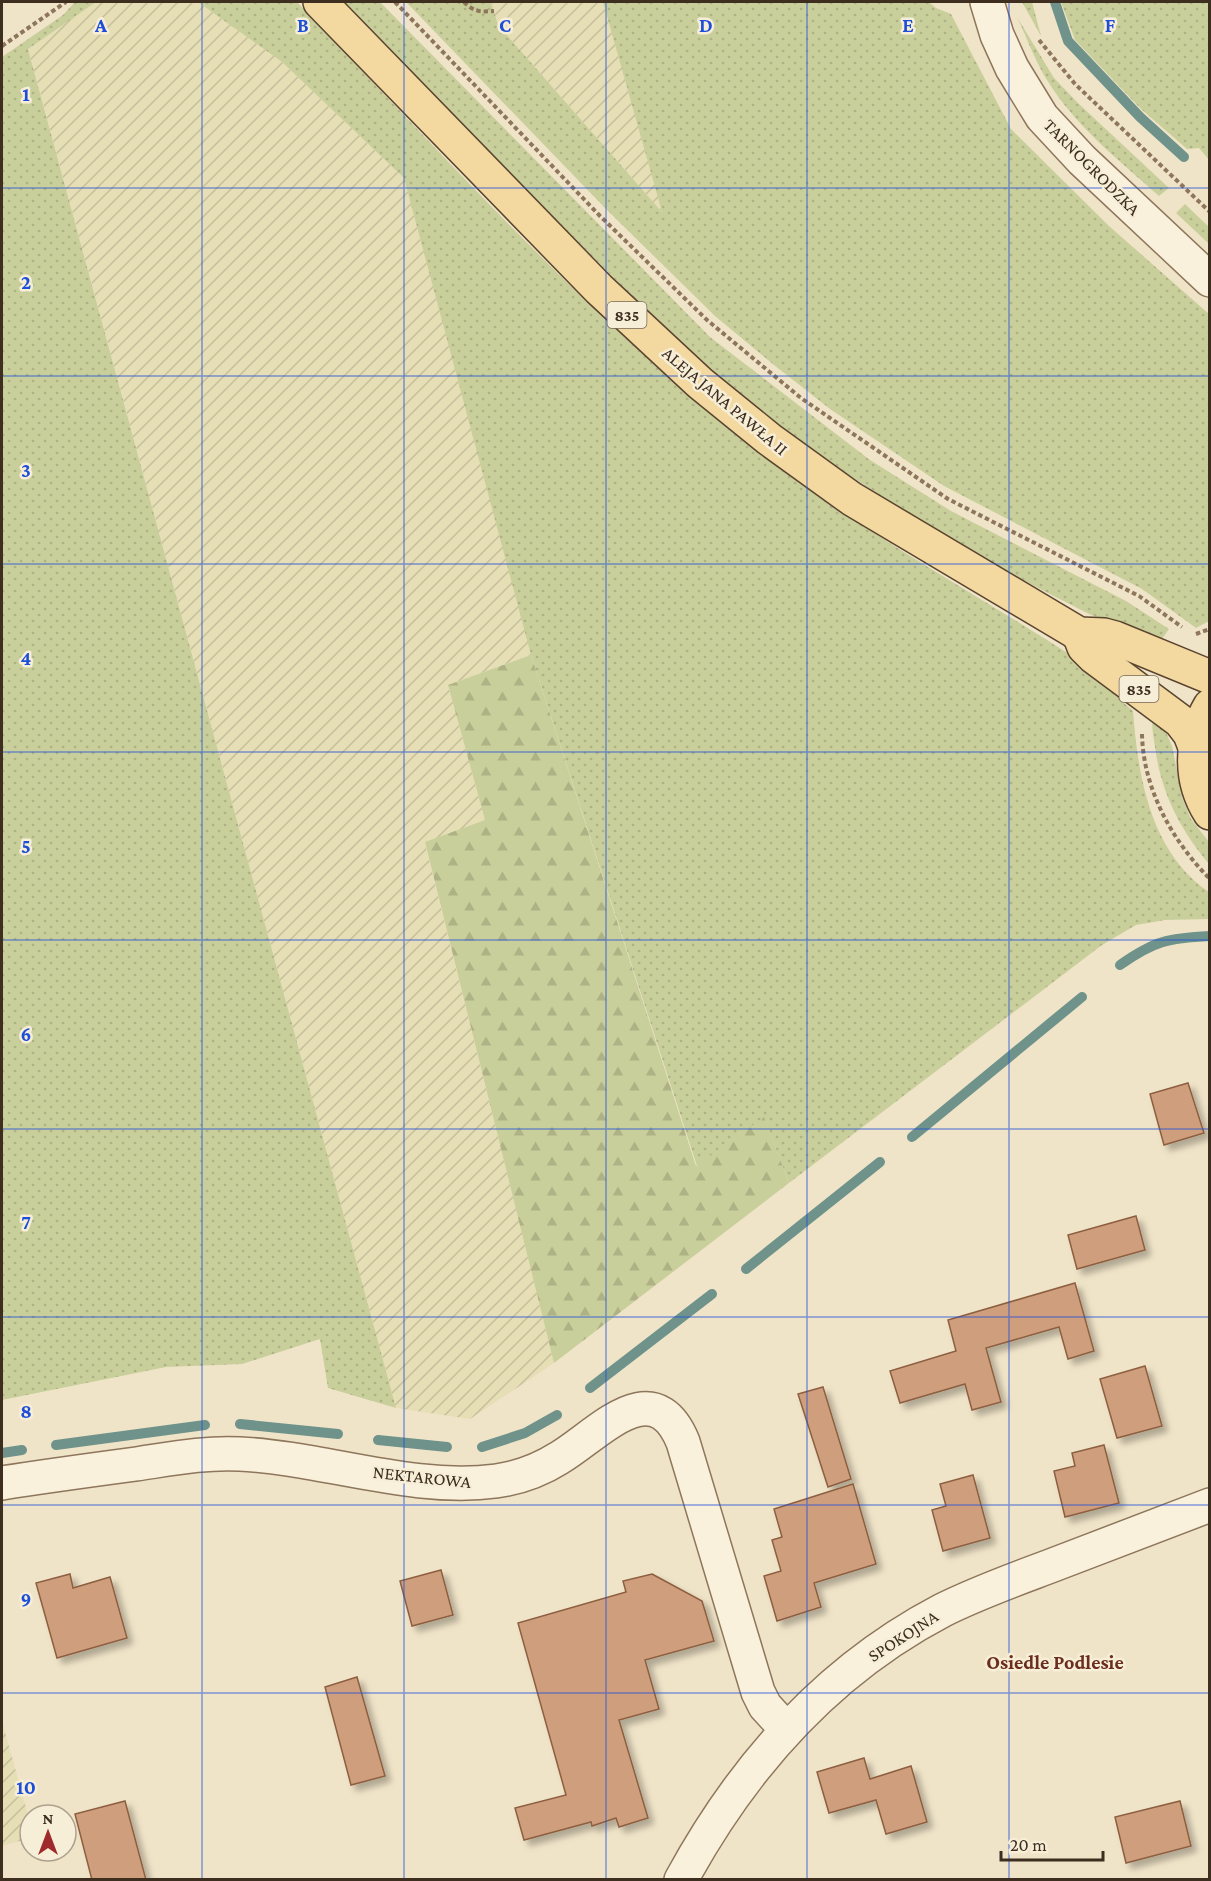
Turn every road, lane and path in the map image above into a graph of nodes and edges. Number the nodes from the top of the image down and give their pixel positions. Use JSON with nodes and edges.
{"nodes":[{"id":1,"x":66,"y":2,"type":"edge"},
{"id":2,"x":320,"y":2,"type":"edge"},
{"id":3,"x":395,"y":2,"type":"edge"},
{"id":4,"x":464,"y":2,"type":"edge"},
{"id":5,"x":987,"y":2,"type":"edge"},
{"id":6,"x":494,"y":11,"type":"dead end"},
{"id":7,"x":2,"y":46,"type":"edge"},
{"id":8,"x":1050,"y":51,"type":"dead end"},
{"id":9,"x":1209,"y":212,"type":"edge"},
{"id":10,"x":1209,"y":280,"type":"edge"},
{"id":11,"x":1174,"y":621,"type":"dead end"},
{"id":12,"x":1078,"y":634,"type":"junction"},
{"id":13,"x":1209,"y":677,"type":"edge"},
{"id":14,"x":1209,"y":706,"type":"edge"},
{"id":15,"x":1195,"y":747,"type":"junction"},
{"id":16,"x":1209,"y":813,"type":"edge"},
{"id":17,"x":2,"y":1483,"type":"edge"},
{"id":18,"x":1209,"y":1504,"type":"edge"},
{"id":19,"x":786,"y":1729,"type":"junction"},
{"id":20,"x":681,"y":1880,"type":"edge"}],
"edges":[{"from":1,"to":7,"type":"path"},
{"from":2,"to":12,"type":"main road","name":"ALEJA JANA PAWŁA II","number":"835"},
{"from":3,"to":11,"type":"path"},
{"from":4,"to":6,"type":"path"},
{"from":5,"to":10,"type":"street","name":"TARNOGRODZKA"},
{"from":8,"to":9,"type":"path"},
{"from":12,"to":13,"type":"main road","name":"ALEJA JANA PAWŁA II","number":"835"},
{"from":12,"to":15,"type":"main road","name":"ALEJA JANA PAWŁA II","number":"835"},
{"from":14,"to":15,"type":"main road","number":"835"},
{"from":15,"to":16,"type":"main road","number":"835"},
{"from":17,"to":19,"type":"street","name":"NEKTAROWA"},
{"from":18,"to":19,"type":"street","name":"SPOKOJNA"},
{"from":19,"to":20,"type":"street","name":"SPOKOJNA"}]}
